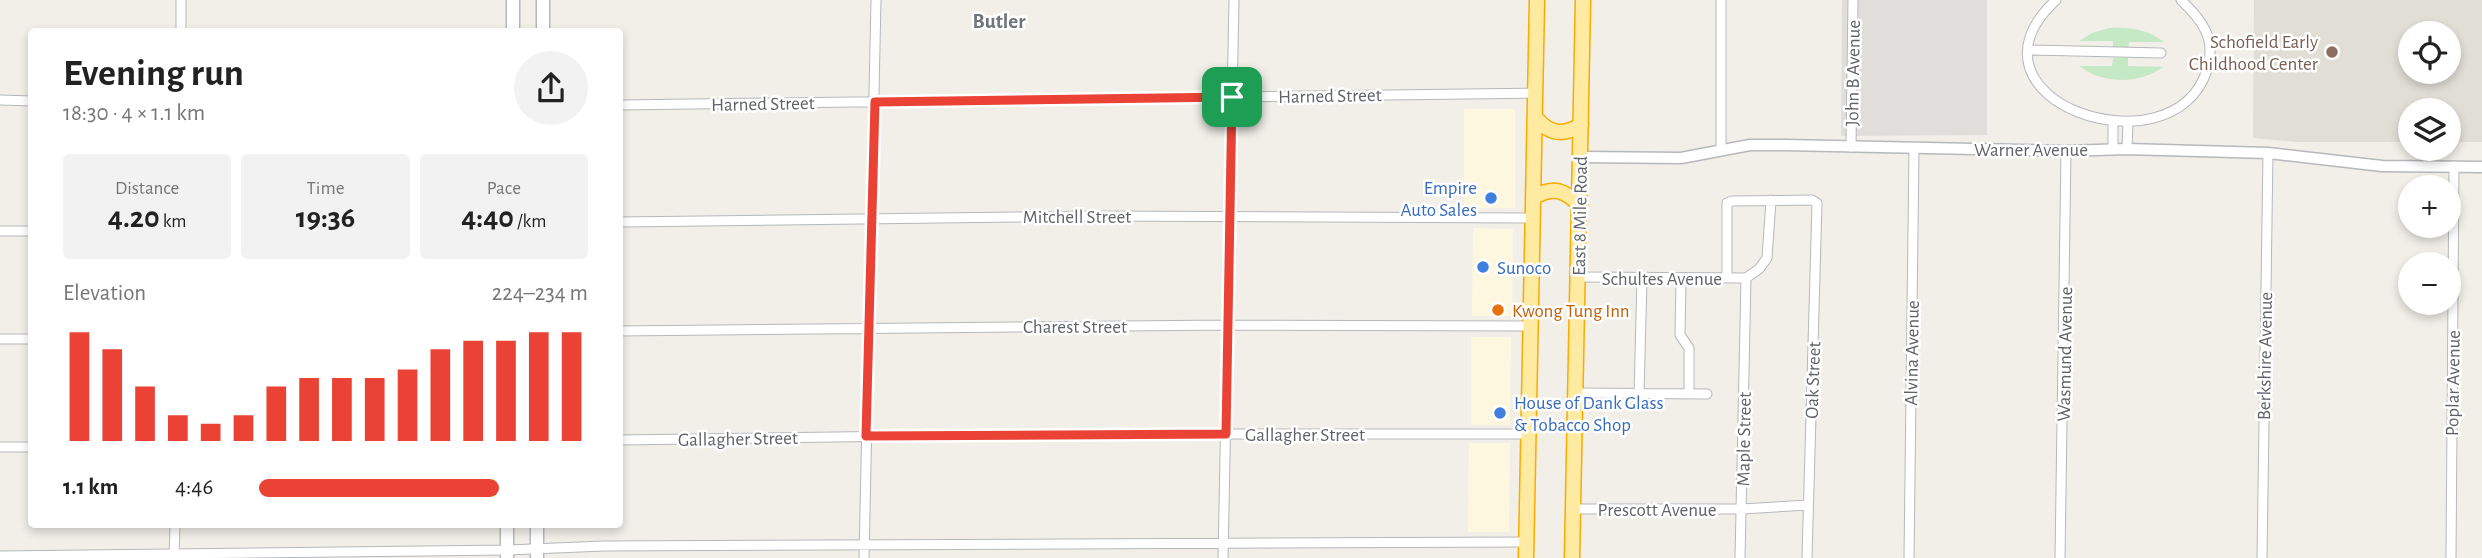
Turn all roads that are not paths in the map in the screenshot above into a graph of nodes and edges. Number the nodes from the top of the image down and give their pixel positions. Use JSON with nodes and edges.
{"nodes":[{"id":1,"x":181,"y":0,"type":"edge"},
{"id":2,"x":513,"y":0,"type":"edge"},
{"id":3,"x":543,"y":0,"type":"edge"},
{"id":4,"x":876,"y":0,"type":"edge"},
{"id":5,"x":1234,"y":0,"type":"edge"},
{"id":6,"x":1538,"y":0,"type":"edge"},
{"id":7,"x":1583,"y":0,"type":"edge"},
{"id":8,"x":1721,"y":0,"type":"edge"},
{"id":9,"x":1853,"y":0,"type":"edge"},
{"id":10,"x":2056,"y":0,"type":"edge"},
{"id":11,"x":2181,"y":0,"type":"edge"},
{"id":12,"x":181,"y":28,"type":"edge"},
{"id":13,"x":513,"y":28,"type":"edge"},
{"id":14,"x":542,"y":28,"type":"edge"},
{"id":15,"x":2028,"y":50,"type":"junction"},
{"id":16,"x":2161,"y":53,"type":"dead end"},
{"id":17,"x":1536,"y":93,"type":"junction"},
{"id":18,"x":1232,"y":97,"type":"junction"},
{"id":19,"x":0,"y":100,"type":"edge"},
{"id":20,"x":28,"y":101,"type":"edge"},
{"id":21,"x":875,"y":102,"type":"junction"},
{"id":22,"x":623,"y":105,"type":"edge"},
{"id":23,"x":1535,"y":118,"type":"junction"},
{"id":24,"x":2113,"y":122,"type":"junction"},
{"id":25,"x":2128,"y":122,"type":"junction"},
{"id":26,"x":1581,"y":125,"type":"junction"},
{"id":27,"x":1851,"y":147,"type":"junction"},
{"id":28,"x":1914,"y":148,"type":"junction"},
{"id":29,"x":2113,"y":149,"type":"junction"},
{"id":30,"x":2127,"y":149,"type":"junction"},
{"id":31,"x":1721,"y":150,"type":"junction"},
{"id":32,"x":2066,"y":151,"type":"junction"},
{"id":33,"x":2268,"y":153,"type":"junction"},
{"id":34,"x":1580,"y":157,"type":"junction"},
{"id":35,"x":2454,"y":166,"type":"junction"},
{"id":36,"x":2482,"y":167,"type":"edge"},
{"id":37,"x":1534,"y":197,"type":"junction"},
{"id":38,"x":1771,"y":200,"type":"junction"},
{"id":39,"x":1580,"y":205,"type":"junction"},
{"id":40,"x":1230,"y":216,"type":"junction"},
{"id":41,"x":872,"y":218,"type":"junction"},
{"id":42,"x":1534,"y":218,"type":"junction"},
{"id":43,"x":623,"y":222,"type":"edge"},
{"id":44,"x":0,"y":231,"type":"edge"},
{"id":45,"x":28,"y":231,"type":"edge"},
{"id":46,"x":1578,"y":277,"type":"junction"},
{"id":47,"x":1642,"y":278,"type":"junction"},
{"id":48,"x":1727,"y":278,"type":"junction"},
{"id":49,"x":1746,"y":278,"type":"junction"},
{"id":50,"x":1681,"y":279,"type":"junction"},
{"id":51,"x":1228,"y":325,"type":"junction"},
{"id":52,"x":1531,"y":326,"type":"junction"},
{"id":53,"x":870,"y":328,"type":"junction"},
{"id":54,"x":623,"y":331,"type":"edge"},
{"id":55,"x":0,"y":339,"type":"edge"},
{"id":56,"x":28,"y":339,"type":"edge"},
{"id":57,"x":1576,"y":393,"type":"junction"},
{"id":58,"x":1639,"y":394,"type":"junction"},
{"id":59,"x":1689,"y":394,"type":"junction"},
{"id":60,"x":1707,"y":394,"type":"dead end"},
{"id":61,"x":1226,"y":434,"type":"junction"},
{"id":62,"x":1529,"y":434,"type":"junction"},
{"id":63,"x":866,"y":436,"type":"junction"},
{"id":64,"x":623,"y":440,"type":"edge"},
{"id":65,"x":0,"y":447,"type":"edge"},
{"id":66,"x":28,"y":447,"type":"edge"},
{"id":67,"x":1808,"y":505,"type":"junction"},
{"id":68,"x":1573,"y":509,"type":"junction"},
{"id":69,"x":1742,"y":509,"type":"junction"},
{"id":70,"x":175,"y":528,"type":"edge"},
{"id":71,"x":507,"y":528,"type":"edge"},
{"id":72,"x":537,"y":528,"type":"edge"},
{"id":73,"x":1224,"y":542,"type":"junction"},
{"id":74,"x":1527,"y":542,"type":"junction"},
{"id":75,"x":864,"y":545,"type":"junction"},
{"id":76,"x":537,"y":553,"type":"edge"},
{"id":77,"x":507,"y":554,"type":"edge"},
{"id":78,"x":0,"y":556,"type":"edge"},
{"id":79,"x":174,"y":556,"type":"edge"},
{"id":80,"x":864,"y":558,"type":"edge"},
{"id":81,"x":1223,"y":558,"type":"edge"},
{"id":82,"x":1526,"y":558,"type":"edge"},
{"id":83,"x":1572,"y":558,"type":"edge"},
{"id":84,"x":1740,"y":558,"type":"edge"},
{"id":85,"x":1807,"y":558,"type":"edge"},
{"id":86,"x":1909,"y":558,"type":"edge"},
{"id":87,"x":2060,"y":558,"type":"edge"},
{"id":88,"x":2262,"y":558,"type":"edge"},
{"id":89,"x":2451,"y":558,"type":"edge"}],
"edges":[{"from":1,"to":12,"type":"street"},
{"from":2,"to":13,"type":"main road"},
{"from":3,"to":14,"type":"main road"},
{"from":4,"to":21,"type":"street"},
{"from":5,"to":18,"type":"street"},
{"from":6,"to":17,"type":"highway"},
{"from":7,"to":26,"type":"highway","name":"East 8 Mile Road"},
{"from":8,"to":31,"type":"street"},
{"from":9,"to":27,"type":"street","name":"John B Avenue"},
{"from":10,"to":15,"type":"street"},
{"from":11,"to":25,"type":"street"},
{"from":15,"to":16,"type":"street"},
{"from":15,"to":24,"type":"street"},
{"from":17,"to":18,"type":"street","name":"Harned Street"},
{"from":17,"to":23,"type":"highway"},
{"from":18,"to":21,"type":"street","name":"Harned Street"},
{"from":18,"to":40,"type":"street"},
{"from":19,"to":20,"type":"street"},
{"from":21,"to":22,"type":"street","name":"Harned Street"},
{"from":21,"to":41,"type":"street"},
{"from":23,"to":26,"type":"highway"},
{"from":23,"to":37,"type":"highway"},
{"from":24,"to":25,"type":"street"},
{"from":24,"to":29,"type":"street"},
{"from":25,"to":30,"type":"street"},
{"from":26,"to":34,"type":"highway","name":"East 8 Mile Road"},
{"from":27,"to":28,"type":"street","name":"Warner Avenue"},
{"from":27,"to":31,"type":"street","name":"Warner Avenue"},
{"from":28,"to":32,"type":"street","name":"Warner Avenue"},
{"from":28,"to":86,"type":"street","name":"Alvina Avenue"},
{"from":29,"to":30,"type":"street","name":"Warner Avenue"},
{"from":29,"to":32,"type":"street","name":"Warner Avenue"},
{"from":30,"to":33,"type":"street","name":"Warner Avenue"},
{"from":31,"to":34,"type":"street","name":"Warner Avenue"},
{"from":32,"to":87,"type":"street","name":"Wasmund Avenue"},
{"from":33,"to":35,"type":"street","name":"Warner Avenue"},
{"from":33,"to":88,"type":"street","name":"Berkshire Avenue"},
{"from":34,"to":39,"type":"highway","name":"East 8 Mile Road"},
{"from":35,"to":36,"type":"street","name":"Warner Avenue"},
{"from":35,"to":89,"type":"street","name":"Poplar Avenue"},
{"from":37,"to":39,"type":"highway"},
{"from":37,"to":42,"type":"highway"},
{"from":38,"to":48,"type":"street"},
{"from":38,"to":49,"type":"street"},
{"from":38,"to":67,"type":"street","name":"Oak Street"},
{"from":39,"to":46,"type":"highway","name":"East 8 Mile Road"},
{"from":40,"to":41,"type":"street","name":"Mitchell Street"},
{"from":40,"to":42,"type":"street","name":"Mitchell Street"},
{"from":40,"to":51,"type":"street"},
{"from":41,"to":43,"type":"street","name":"Mitchell Street"},
{"from":41,"to":53,"type":"street"},
{"from":42,"to":52,"type":"highway"},
{"from":44,"to":45,"type":"street"},
{"from":46,"to":47,"type":"street","name":"Schultes Avenue"},
{"from":46,"to":57,"type":"highway","name":"East 8 Mile Road"},
{"from":47,"to":50,"type":"street","name":"Schultes Avenue"},
{"from":47,"to":58,"type":"street"},
{"from":48,"to":49,"type":"street","name":"Schultes Avenue"},
{"from":48,"to":50,"type":"street","name":"Schultes Avenue"},
{"from":49,"to":69,"type":"street","name":"Maple Street"},
{"from":50,"to":59,"type":"street"},
{"from":51,"to":52,"type":"street","name":"Charest Street"},
{"from":51,"to":53,"type":"street","name":"Charest Street"},
{"from":51,"to":61,"type":"street"},
{"from":52,"to":62,"type":"highway"},
{"from":53,"to":54,"type":"street","name":"Charest Street"},
{"from":53,"to":63,"type":"street"},
{"from":55,"to":56,"type":"street"},
{"from":57,"to":58,"type":"street"},
{"from":57,"to":68,"type":"highway","name":"East 8 Mile Road"},
{"from":58,"to":59,"type":"street"},
{"from":59,"to":60,"type":"street"},
{"from":61,"to":62,"type":"street","name":"Gallagher Street"},
{"from":61,"to":63,"type":"street","name":"Gallagher Street"},
{"from":61,"to":73,"type":"street"},
{"from":62,"to":74,"type":"highway"},
{"from":63,"to":64,"type":"street","name":"Gallagher Street"},
{"from":63,"to":75,"type":"street"},
{"from":65,"to":66,"type":"street"},
{"from":67,"to":69,"type":"street","name":"Prescott Avenue"},
{"from":67,"to":85,"type":"street","name":"Oak Street"},
{"from":68,"to":69,"type":"street","name":"Prescott Avenue"},
{"from":68,"to":83,"type":"highway","name":"East 8 Mile Road"},
{"from":69,"to":84,"type":"street","name":"Maple Street"},
{"from":70,"to":79,"type":"street"},
{"from":71,"to":77,"type":"main road"},
{"from":72,"to":76,"type":"main road"},
{"from":73,"to":74,"type":"street"},
{"from":73,"to":75,"type":"street"},
{"from":73,"to":81,"type":"street"},
{"from":74,"to":82,"type":"highway"},
{"from":75,"to":76,"type":"street"},
{"from":75,"to":80,"type":"street"},
{"from":76,"to":77,"type":"street"},
{"from":77,"to":79,"type":"street"},
{"from":78,"to":79,"type":"street"}]}
